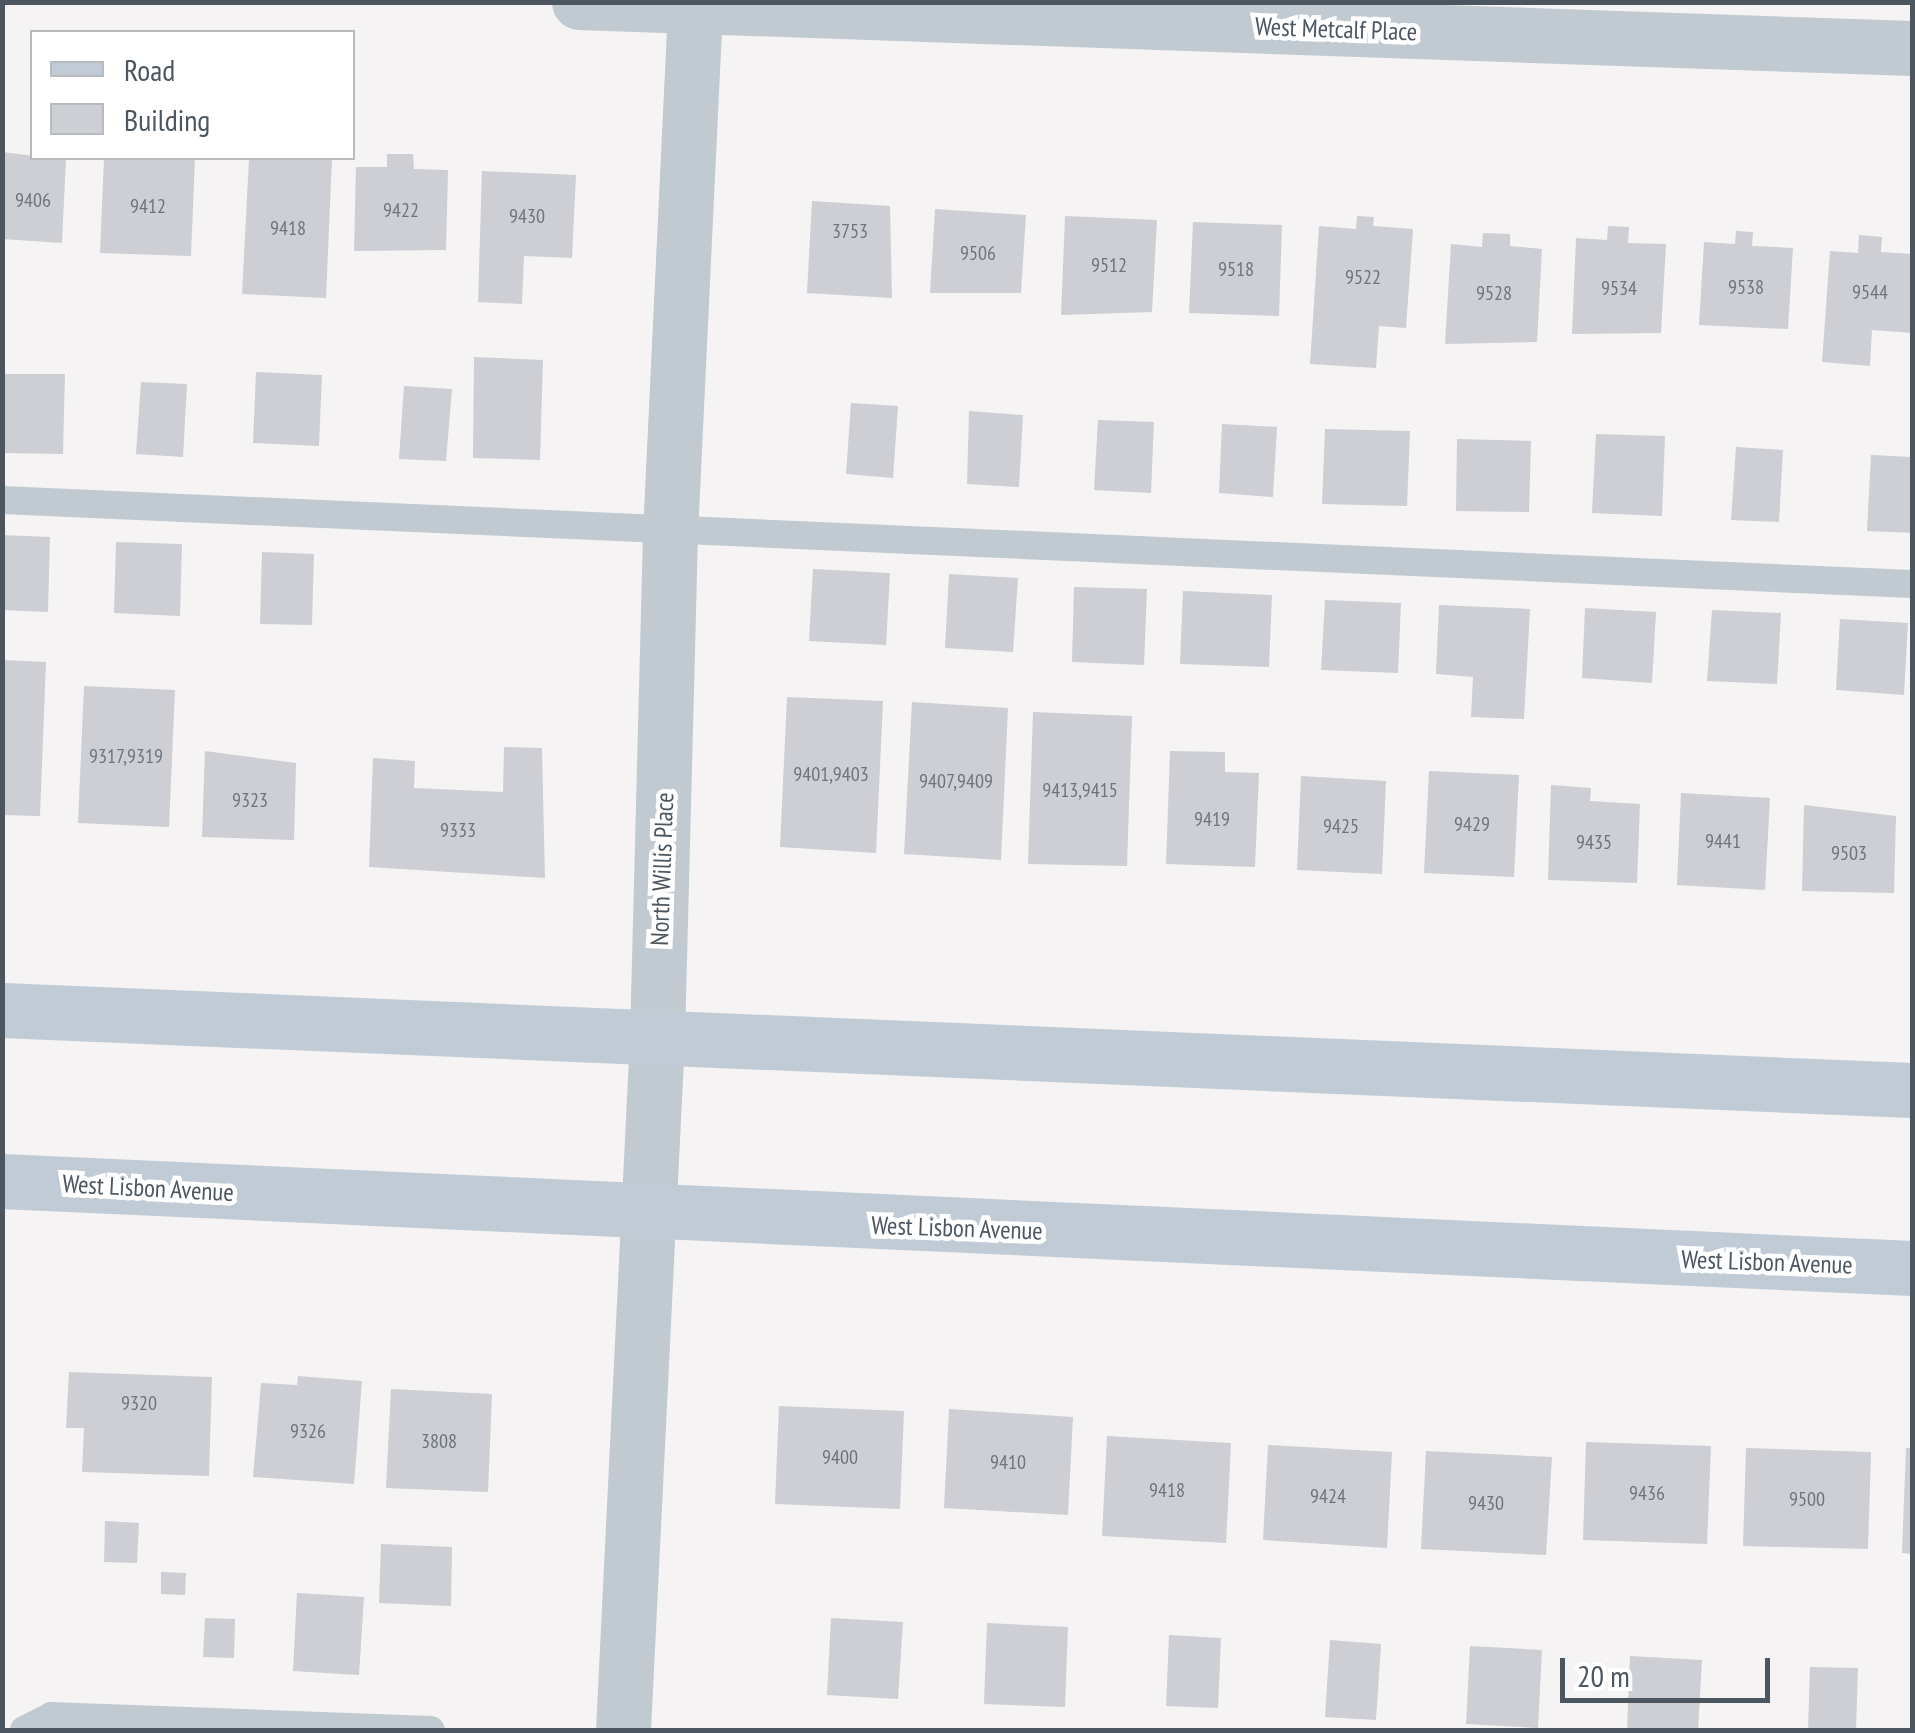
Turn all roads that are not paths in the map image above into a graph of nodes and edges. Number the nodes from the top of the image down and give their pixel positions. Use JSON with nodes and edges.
{"nodes":[{"id":1,"x":579,"y":2,"type":"edge"},
{"id":2,"x":695,"y":8,"type":"junction"},
{"id":3,"x":1912,"y":48,"type":"edge"},
{"id":4,"x":2,"y":500,"type":"edge"},
{"id":5,"x":670,"y":534,"type":"junction"},
{"id":6,"x":1912,"y":584,"type":"edge"},
{"id":7,"x":2,"y":1010,"type":"edge"},
{"id":8,"x":657,"y":1037,"type":"junction"},
{"id":9,"x":1912,"y":1090,"type":"edge"},
{"id":10,"x":2,"y":1180,"type":"edge"},
{"id":11,"x":648,"y":1214,"type":"junction"},
{"id":12,"x":1912,"y":1268,"type":"edge"},
{"id":13,"x":24,"y":1730,"type":"edge"},
{"id":14,"x":431,"y":1730,"type":"edge"},
{"id":15,"x":623,"y":1730,"type":"edge"}],
"edges":[{"from":1,"to":2,"type":"street","name":"West Metcalf Place"},
{"from":2,"to":3,"type":"street","name":"West Metcalf Place"},
{"from":2,"to":5,"type":"street","name":"North Willis Place"},
{"from":4,"to":5,"type":"lane"},
{"from":5,"to":6,"type":"lane"},
{"from":5,"to":8,"type":"street","name":"North Willis Place"},
{"from":7,"to":8,"type":"main road"},
{"from":8,"to":9,"type":"main road"},
{"from":8,"to":11,"type":"street","name":"North Willis Place"},
{"from":10,"to":11,"type":"main road","name":"West Lisbon Avenue"},
{"from":11,"to":12,"type":"main road","name":"West Lisbon Avenue"},
{"from":11,"to":15,"type":"street","name":"North Willis Place"},
{"from":13,"to":14,"type":"lane"}]}
